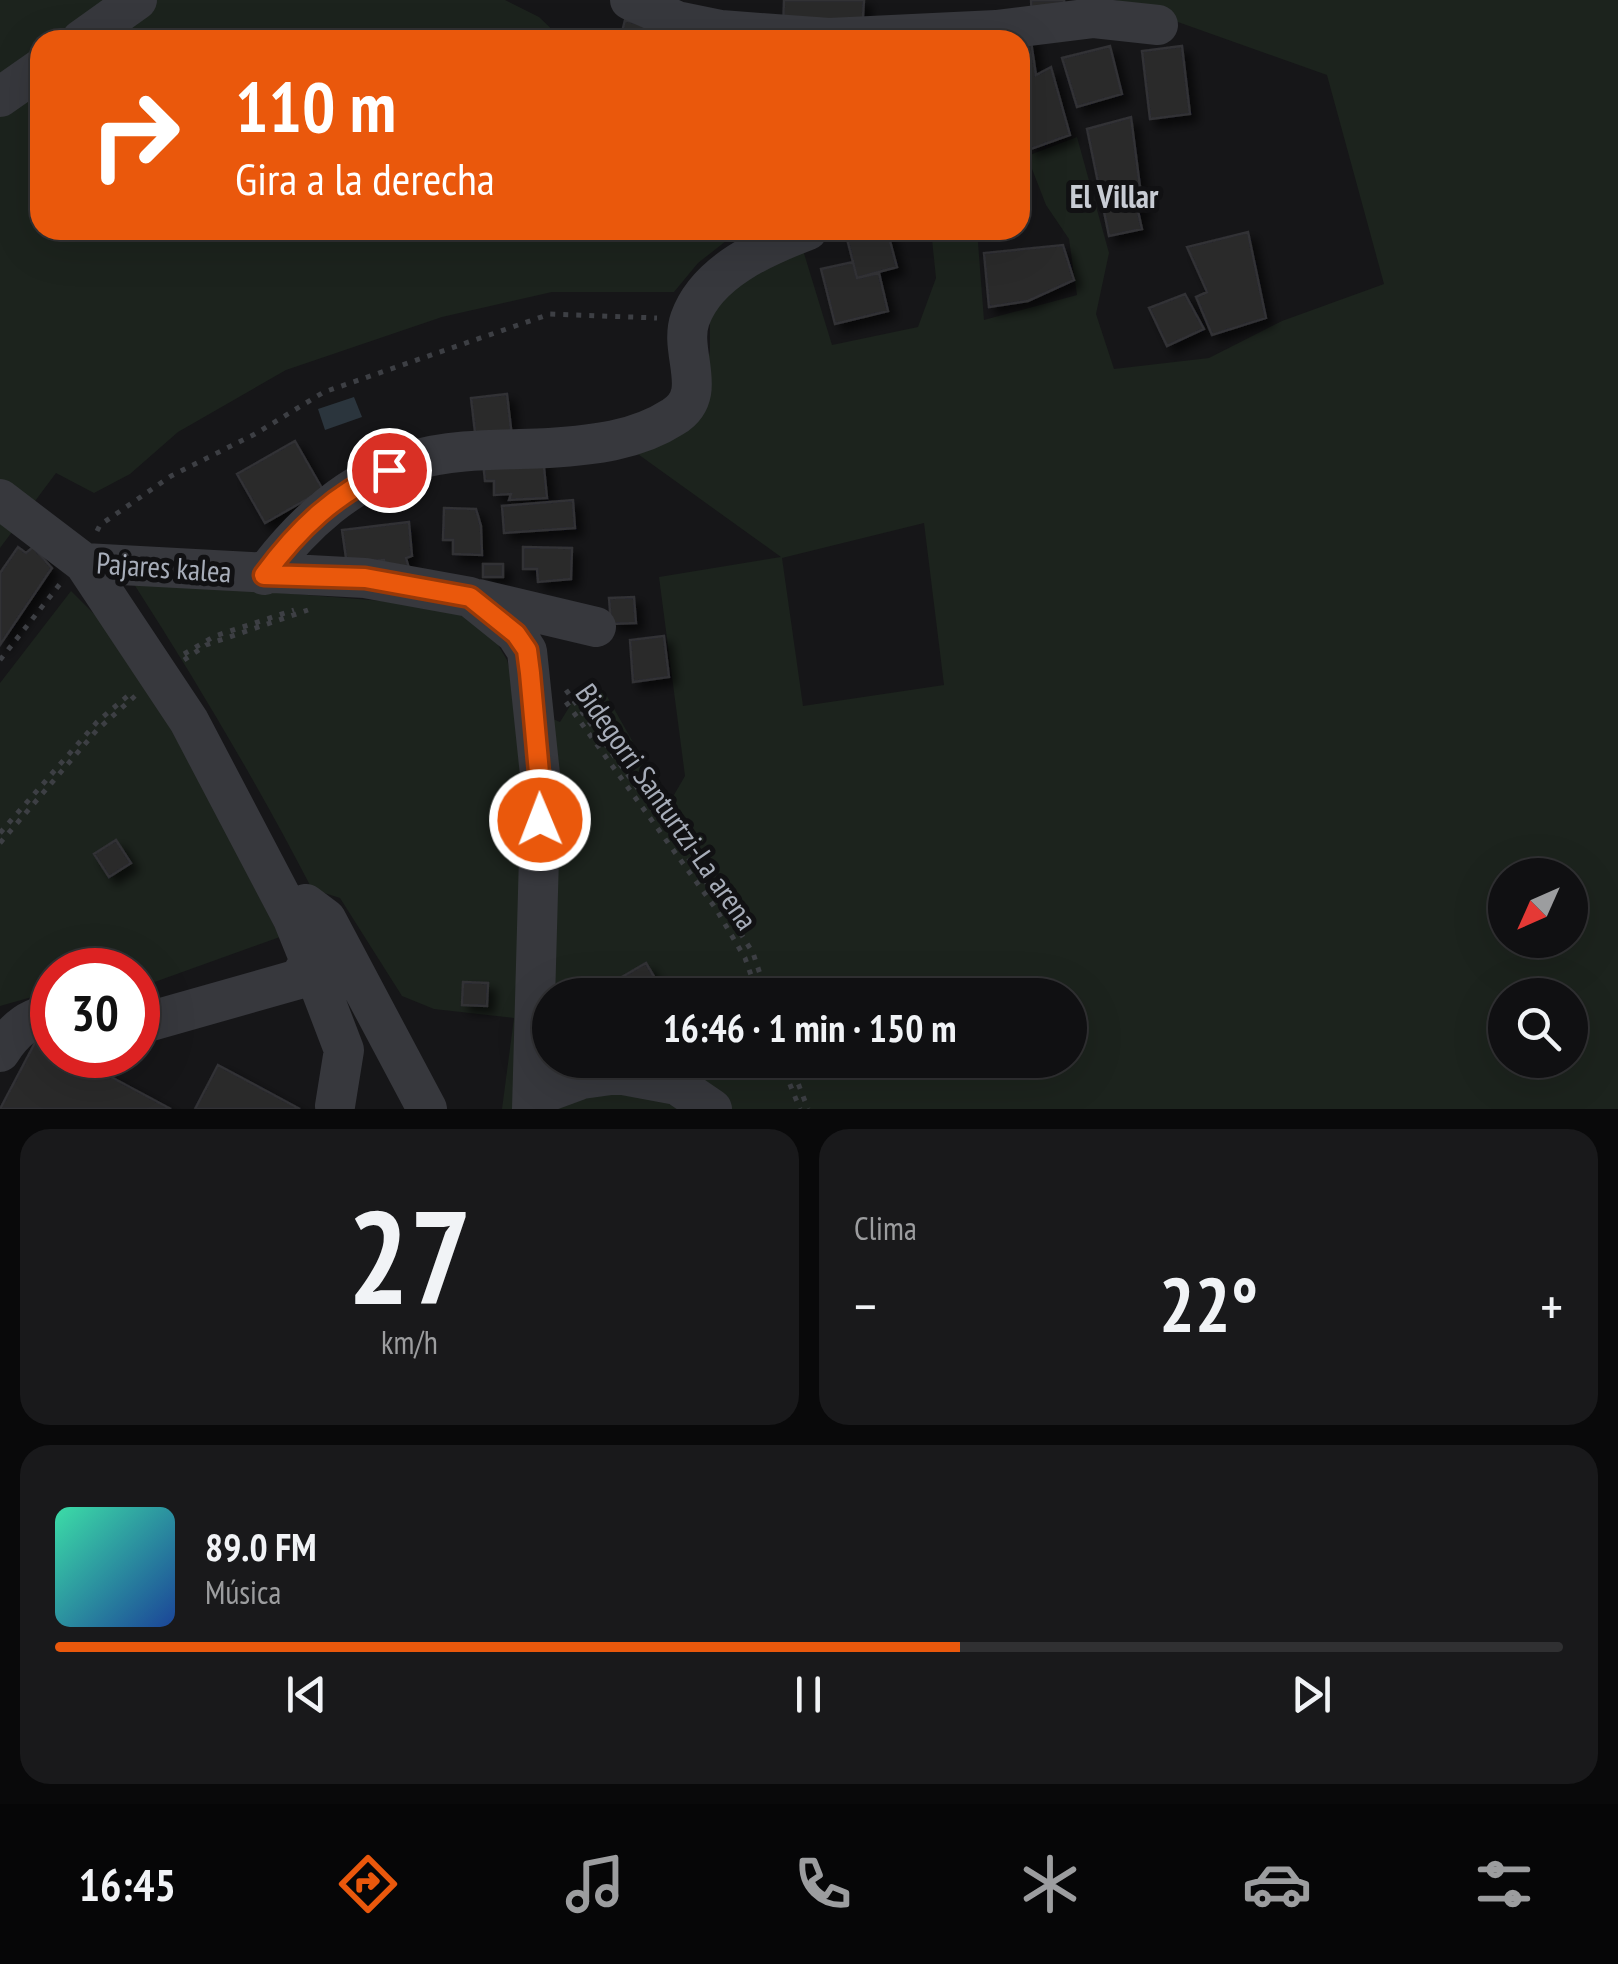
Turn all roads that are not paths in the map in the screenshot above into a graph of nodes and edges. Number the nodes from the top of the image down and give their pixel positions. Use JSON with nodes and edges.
{"nodes":[{"id":1,"x":137,"y":0,"type":"edge"},
{"id":2,"x":630,"y":0,"type":"edge"},
{"id":3,"x":1158,"y":25,"type":"dead end"},
{"id":4,"x":95,"y":30,"type":"edge"},
{"id":5,"x":721,"y":30,"type":"edge"},
{"id":6,"x":996,"y":30,"type":"edge"},
{"id":7,"x":30,"y":76,"type":"edge"},
{"id":8,"x":0,"y":97,"type":"edge"},
{"id":9,"x":783,"y":240,"type":"edge"},
{"id":10,"x":0,"y":499,"type":"edge"},
{"id":11,"x":84,"y":564,"type":"junction"},
{"id":12,"x":264,"y":575,"type":"junction"},
{"id":13,"x":470,"y":597,"type":"junction"},
{"id":14,"x":596,"y":627,"type":"dead end"},
{"id":15,"x":293,"y":919,"type":"junction"},
{"id":16,"x":310,"y":961,"type":"junction"},
{"id":17,"x":160,"y":1017,"type":"edge"},
{"id":18,"x":30,"y":1022,"type":"edge"},
{"id":19,"x":0,"y":1052,"type":"edge"},
{"id":20,"x":533,"y":1103,"type":"edge"},
{"id":21,"x":335,"y":1106,"type":"dead end"},
{"id":22,"x":427,"y":1109,"type":"edge"},
{"id":23,"x":712,"y":1109,"type":"edge"}],
"edges":[{"from":1,"to":4,"type":"street"},
{"from":2,"to":5,"type":"street"},
{"from":3,"to":6,"type":"street"},
{"from":7,"to":8,"type":"street"},
{"from":9,"to":12,"type":"street"},
{"from":10,"to":11,"type":"street","name":"Pajares kalea"},
{"from":11,"to":12,"type":"street","name":"Pajares kalea"},
{"from":11,"to":15,"type":"street"},
{"from":12,"to":13,"type":"street","name":"Pajares kalea"},
{"from":13,"to":14,"type":"street"},
{"from":13,"to":20,"type":"street","name":"Pajares kalea"},
{"from":15,"to":16,"type":"street"},
{"from":15,"to":22,"type":"street"},
{"from":16,"to":17,"type":"street"},
{"from":16,"to":21,"type":"street"},
{"from":18,"to":19,"type":"street"},
{"from":20,"to":23,"type":"street"}]}
